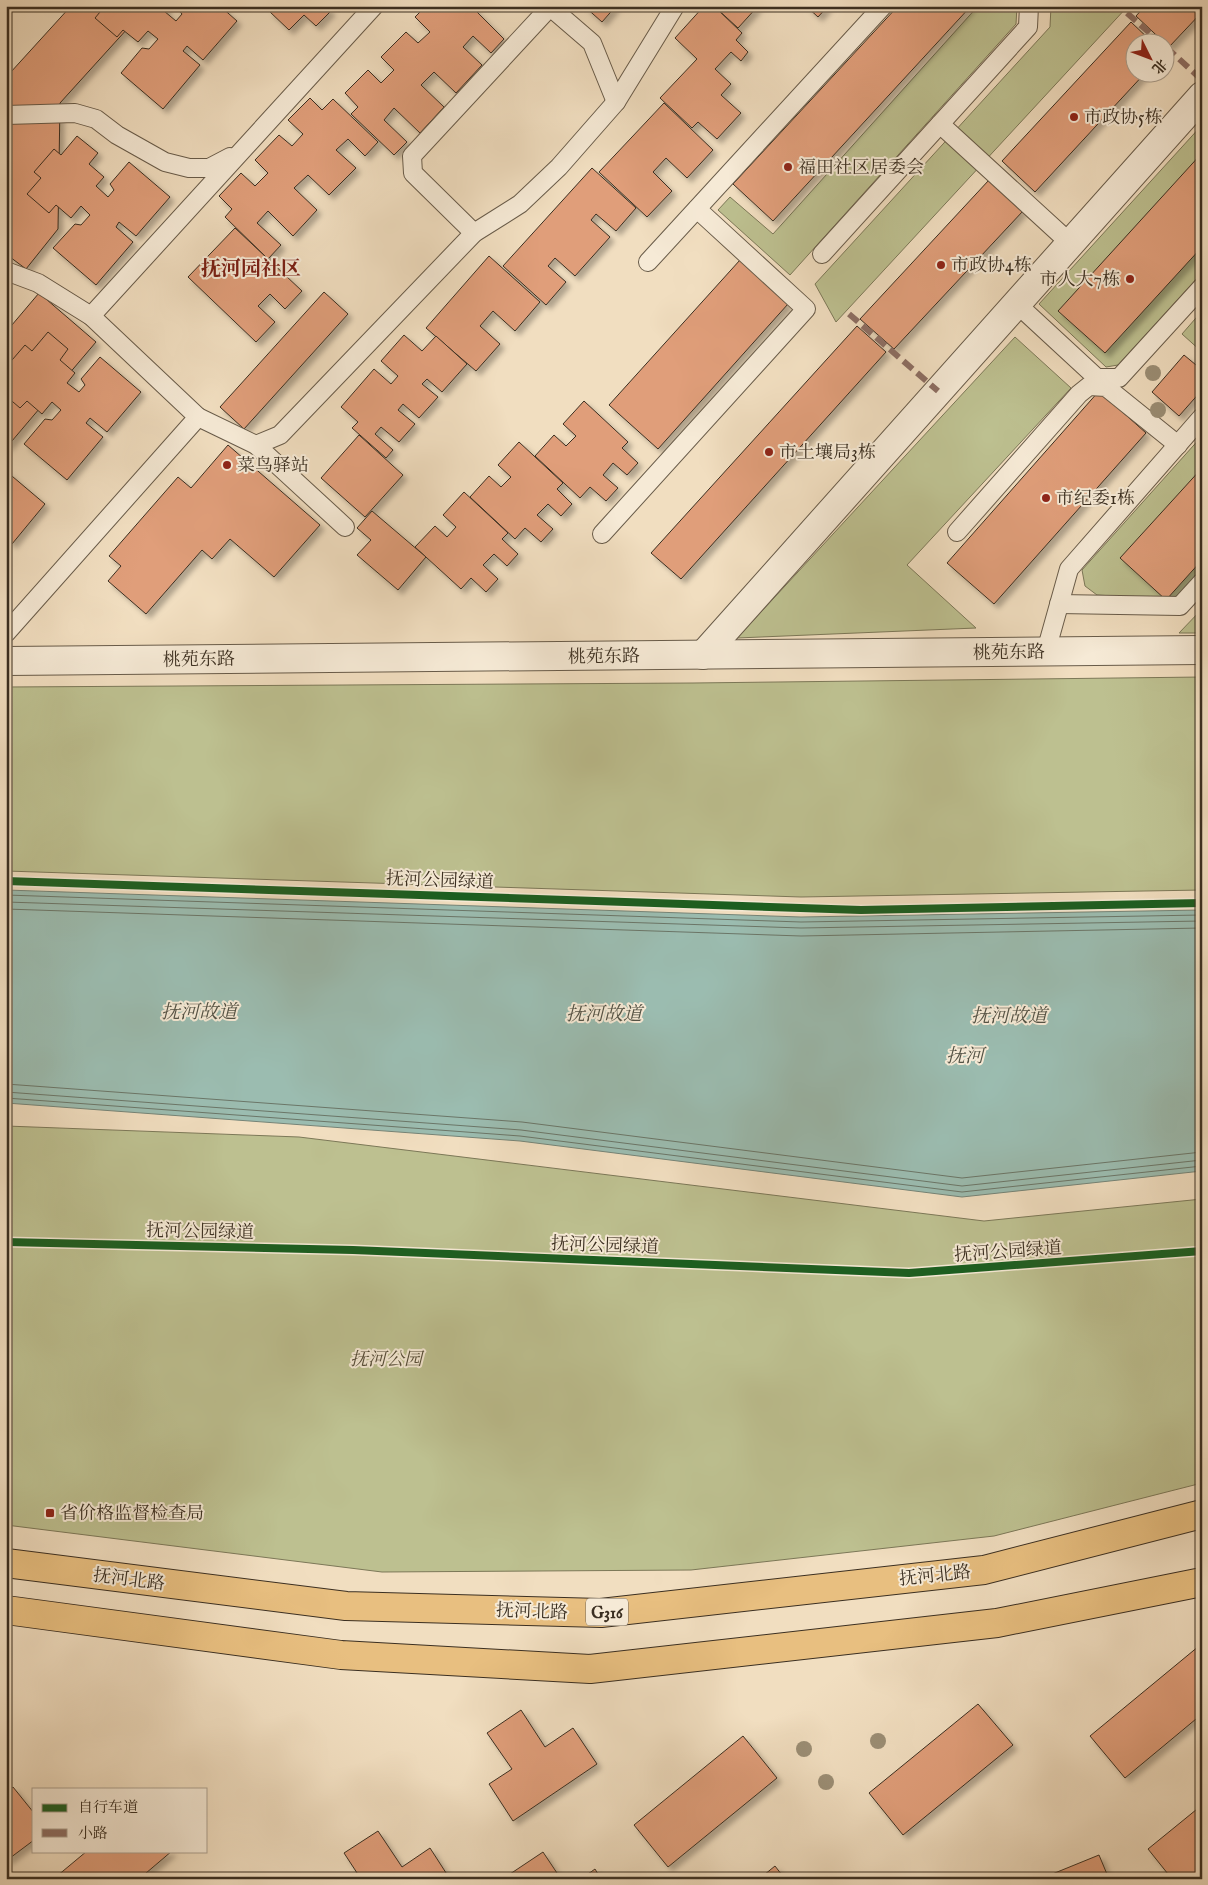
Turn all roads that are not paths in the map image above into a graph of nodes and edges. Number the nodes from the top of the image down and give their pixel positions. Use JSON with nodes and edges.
{"nodes":[{"id":1,"x":374,"y":6,"type":"edge"},
{"id":2,"x":550,"y":6,"type":"edge"},
{"id":3,"x":675,"y":6,"type":"edge"},
{"id":4,"x":883,"y":6,"type":"edge"},
{"id":5,"x":1028,"y":6,"type":"edge"},
{"id":6,"x":1202,"y":96,"type":"edge"},
{"id":7,"x":616,"y":102,"type":"junction"},
{"id":8,"x":6,"y":115,"type":"edge"},
{"id":9,"x":940,"y":124,"type":"junction"},
{"id":10,"x":242,"y":151,"type":"junction"},
{"id":11,"x":209,"y":168,"type":"junction"},
{"id":12,"x":200,"y":196,"type":"junction"},
{"id":13,"x":697,"y":209,"type":"junction"},
{"id":14,"x":474,"y":233,"type":"junction"},
{"id":15,"x":1070,"y":243,"type":"junction"},
{"id":16,"x":822,"y":254,"type":"dead end"},
{"id":17,"x":648,"y":262,"type":"dead end"},
{"id":18,"x":6,"y":272,"type":"edge"},
{"id":19,"x":1202,"y":287,"type":"edge"},
{"id":20,"x":1017,"y":304,"type":"junction"},
{"id":21,"x":91,"y":316,"type":"junction"},
{"id":22,"x":198,"y":417,"type":"junction"},
{"id":23,"x":1202,"y":417,"type":"edge"},
{"id":24,"x":256,"y":445,"type":"junction"},
{"id":25,"x":1178,"y":445,"type":"junction"},
{"id":26,"x":345,"y":527,"type":"dead end"},
{"id":27,"x":957,"y":532,"type":"dead end"},
{"id":28,"x":602,"y":534,"type":"dead end"},
{"id":29,"x":1202,"y":582,"type":"edge"},
{"id":30,"x":1059,"y":604,"type":"junction"},
{"id":31,"x":6,"y":633,"type":"edge"},
{"id":32,"x":1202,"y":650,"type":"edge"},
{"id":33,"x":1046,"y":651,"type":"junction"},
{"id":34,"x":703,"y":654,"type":"junction"},
{"id":35,"x":6,"y":661,"type":"edge"},
{"id":36,"x":1202,"y":1514,"type":"edge"},
{"id":37,"x":6,"y":1563,"type":"edge"},
{"id":38,"x":1202,"y":1582,"type":"edge"},
{"id":39,"x":6,"y":1610,"type":"edge"}],
"edges":[{"from":1,"to":10,"type":"lane"},
{"from":2,"to":7,"type":"lane"},
{"from":2,"to":14,"type":"lane"},
{"from":3,"to":7,"type":"lane"},
{"from":4,"to":13,"type":"lane"},
{"from":5,"to":9,"type":"lane"},
{"from":6,"to":15,"type":"street"},
{"from":7,"to":14,"type":"lane"},
{"from":8,"to":11,"type":"lane"},
{"from":9,"to":15,"type":"lane"},
{"from":9,"to":16,"type":"lane"},
{"from":10,"to":11,"type":"lane"},
{"from":10,"to":12,"type":"lane"},
{"from":11,"to":12,"type":"lane"},
{"from":12,"to":21,"type":"lane"},
{"from":13,"to":17,"type":"lane"},
{"from":13,"to":28,"type":"lane"},
{"from":14,"to":24,"type":"lane"},
{"from":15,"to":20,"type":"street"},
{"from":18,"to":21,"type":"lane"},
{"from":19,"to":20,"type":"lane"},
{"from":20,"to":34,"type":"street"},
{"from":21,"to":22,"type":"lane"},
{"from":22,"to":24,"type":"lane"},
{"from":22,"to":31,"type":"lane"},
{"from":23,"to":25,"type":"lane"},
{"from":24,"to":26,"type":"lane"},
{"from":25,"to":27,"type":"lane"},
{"from":25,"to":30,"type":"lane"},
{"from":29,"to":30,"type":"lane"},
{"from":30,"to":33,"type":"lane"},
{"from":32,"to":33,"type":"street","name":"桃苑东路"},
{"from":33,"to":34,"type":"street","name":"桃苑东路"},
{"from":34,"to":35,"type":"street","name":"桃苑东路"},
{"from":36,"to":37,"type":"main road","name":"抚河北路","number":"G316"},
{"from":38,"to":39,"type":"main road"}]}
